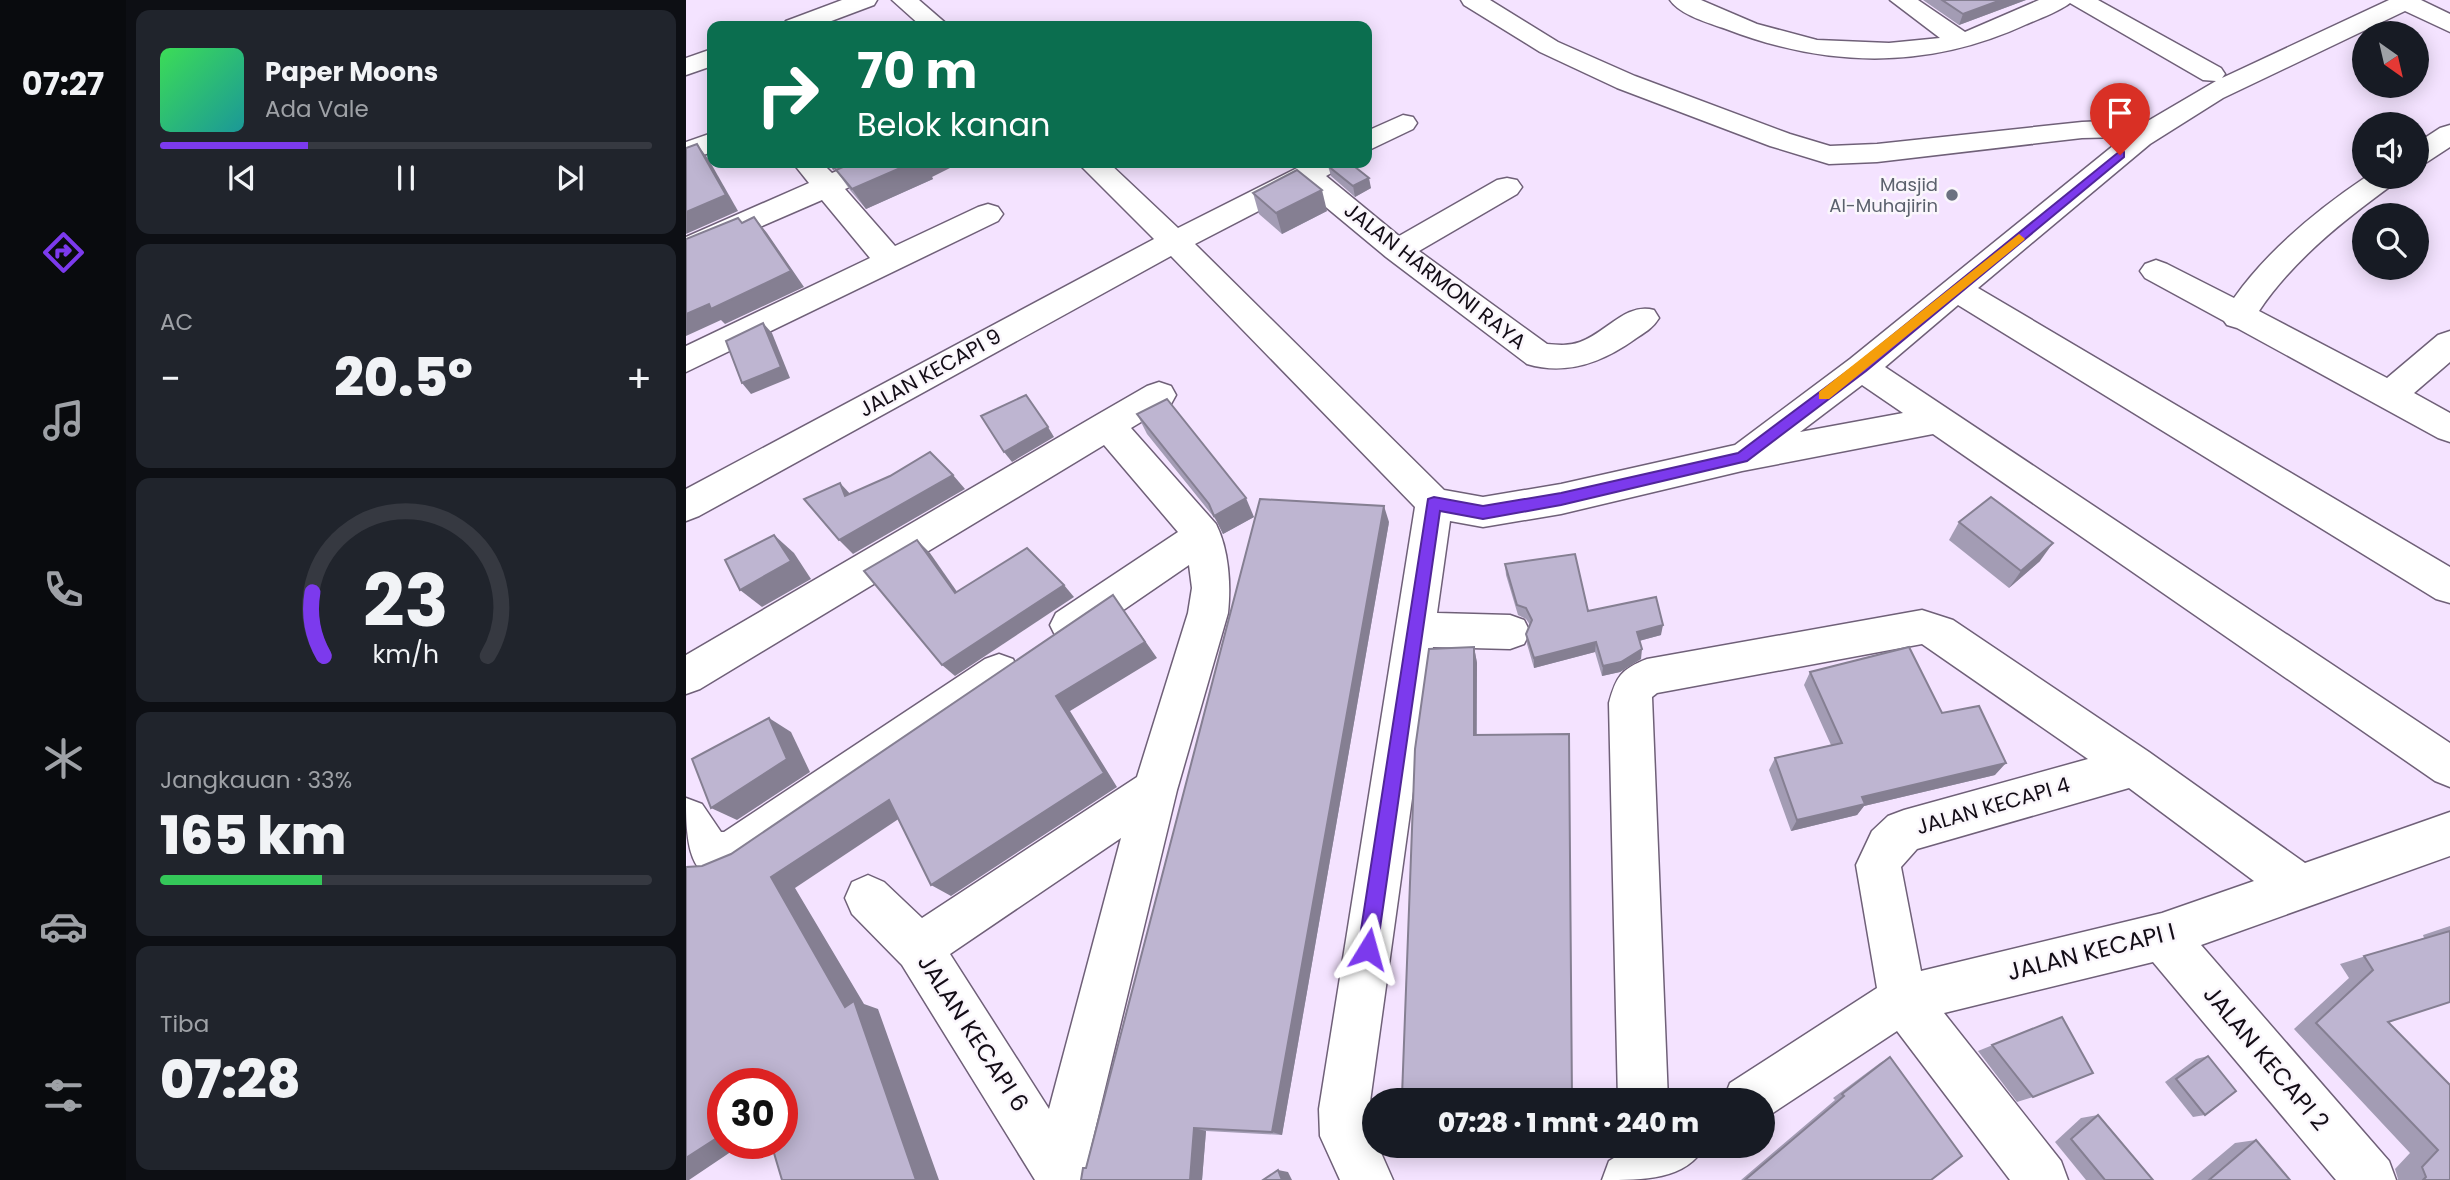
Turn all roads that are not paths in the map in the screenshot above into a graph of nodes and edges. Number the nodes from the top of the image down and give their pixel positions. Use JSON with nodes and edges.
{"nodes":[{"id":1,"x":865,"y":0,"type":"edge"},
{"id":2,"x":904,"y":0,"type":"edge"},
{"id":3,"x":1473,"y":0,"type":"edge"},
{"id":4,"x":1735,"y":0,"type":"edge"},
{"id":5,"x":1902,"y":0,"type":"edge"},
{"id":6,"x":2060,"y":0,"type":"edge"},
{"id":7,"x":2080,"y":0,"type":"edge"},
{"id":8,"x":2372,"y":0,"type":"edge"},
{"id":9,"x":2405,"y":1,"type":"edge"},
{"id":10,"x":1693,"y":6,"type":"edge"},
{"id":11,"x":808,"y":21,"type":"edge"},
{"id":12,"x":930,"y":21,"type":"edge"},
{"id":13,"x":2450,"y":24,"type":"edge"},
{"id":14,"x":1962,"y":41,"type":"junction"},
{"id":15,"x":707,"y":59,"type":"edge"},
{"id":16,"x":686,"y":67,"type":"edge"},
{"id":17,"x":2211,"y":74,"type":"junction"},
{"id":18,"x":1403,"y":123,"type":"dead end"},
{"id":19,"x":2134,"y":133,"type":"junction"},
{"id":20,"x":2450,"y":134,"type":"edge"},
{"id":21,"x":1372,"y":139,"type":"edge"},
{"id":22,"x":707,"y":144,"type":"edge"},
{"id":23,"x":2429,"y":148,"type":"edge"},
{"id":24,"x":686,"y":152,"type":"edge"},
{"id":25,"x":811,"y":168,"type":"edge"},
{"id":26,"x":868,"y":168,"type":"edge"},
{"id":27,"x":1097,"y":168,"type":"edge"},
{"id":28,"x":1317,"y":169,"type":"edge"},
{"id":29,"x":827,"y":186,"type":"junction"},
{"id":30,"x":1507,"y":187,"type":"dead end"},
{"id":31,"x":2366,"y":189,"type":"edge"},
{"id":32,"x":988,"y":214,"type":"dead end"},
{"id":33,"x":1175,"y":242,"type":"junction"},
{"id":34,"x":686,"y":249,"type":"edge"},
{"id":35,"x":1397,"y":250,"type":"junction"},
{"id":36,"x":890,"y":261,"type":"junction"},
{"id":37,"x":2156,"y":271,"type":"dead end"},
{"id":38,"x":1957,"y":290,"type":"junction"},
{"id":39,"x":2238,"y":317,"type":"junction"},
{"id":40,"x":1643,"y":318,"type":"dead end"},
{"id":41,"x":2450,"y":343,"type":"edge"},
{"id":42,"x":686,"y":360,"type":"edge"},
{"id":43,"x":1861,"y":368,"type":"junction"},
{"id":44,"x":1158,"y":395,"type":"dead end"},
{"id":45,"x":2390,"y":395,"type":"junction"},
{"id":46,"x":1938,"y":420,"type":"junction"},
{"id":47,"x":1107,"y":425,"type":"junction"},
{"id":48,"x":2450,"y":429,"type":"edge"},
{"id":49,"x":1742,"y":457,"type":"junction"},
{"id":50,"x":1434,"y":503,"type":"junction"},
{"id":51,"x":686,"y":506,"type":"edge"},
{"id":52,"x":1203,"y":535,"type":"junction"},
{"id":53,"x":2450,"y":587,"type":"edge"},
{"id":54,"x":1415,"y":629,"type":"junction"},
{"id":55,"x":1510,"y":632,"type":"dead end"},
{"id":56,"x":686,"y":676,"type":"edge"},
{"id":57,"x":2134,"y":766,"type":"junction"},
{"id":58,"x":2450,"y":767,"type":"edge"},
{"id":59,"x":1155,"y":790,"type":"junction"},
{"id":60,"x":686,"y":819,"type":"edge"},
{"id":61,"x":2450,"y":834,"type":"edge"},
{"id":62,"x":2298,"y":886,"type":"junction"},
{"id":63,"x":868,"y":898,"type":"dead end"},
{"id":64,"x":2162,"y":936,"type":"junction"},
{"id":65,"x":919,"y":948,"type":"junction"},
{"id":66,"x":1903,"y":999,"type":"junction"},
{"id":67,"x":1643,"y":1088,"type":"edge"},
{"id":68,"x":1768,"y":1088,"type":"edge"},
{"id":69,"x":1060,"y":1176,"type":"edge"},
{"id":70,"x":1367,"y":1180,"type":"edge"},
{"id":71,"x":2042,"y":1180,"type":"edge"},
{"id":72,"x":2370,"y":1180,"type":"edge"}],
"edges":[{"from":1,"to":11,"type":"street"},
{"from":2,"to":12,"type":"street"},
{"from":3,"to":19,"type":"street"},
{"from":4,"to":10,"type":"street"},
{"from":5,"to":14,"type":"street"},
{"from":6,"to":14,"type":"street"},
{"from":7,"to":17,"type":"street"},
{"from":8,"to":17,"type":"street"},
{"from":9,"to":13,"type":"street"},
{"from":9,"to":19,"type":"street"},
{"from":10,"to":14,"type":"street"},
{"from":15,"to":16,"type":"street"},
{"from":17,"to":19,"type":"street"},
{"from":18,"to":21,"type":"street"},
{"from":19,"to":38,"type":"street"},
{"from":20,"to":23,"type":"street"},
{"from":22,"to":24,"type":"street"},
{"from":25,"to":29,"type":"street"},
{"from":26,"to":29,"type":"street"},
{"from":27,"to":33,"type":"street"},
{"from":28,"to":33,"type":"street","name":"JALAN KECAPI 9"},
{"from":28,"to":35,"type":"street","name":"JALAN HARMONI RAYA"},
{"from":29,"to":34,"type":"street"},
{"from":29,"to":36,"type":"street"},
{"from":30,"to":35,"type":"street"},
{"from":31,"to":39,"type":"street"},
{"from":32,"to":36,"type":"street"},
{"from":33,"to":50,"type":"street"},
{"from":33,"to":51,"type":"street","name":"JALAN KECAPI 9"},
{"from":35,"to":40,"type":"street","name":"JALAN HARMONI RAYA"},
{"from":36,"to":42,"type":"street"},
{"from":37,"to":39,"type":"street"},
{"from":38,"to":43,"type":"street"},
{"from":38,"to":53,"type":"street"},
{"from":39,"to":45,"type":"street"},
{"from":41,"to":45,"type":"street"},
{"from":43,"to":46,"type":"street"},
{"from":43,"to":49,"type":"street"},
{"from":44,"to":47,"type":"street"},
{"from":45,"to":48,"type":"street"},
{"from":46,"to":49,"type":"street"},
{"from":46,"to":58,"type":"street"},
{"from":47,"to":52,"type":"street"},
{"from":47,"to":56,"type":"street"},
{"from":49,"to":50,"type":"street"},
{"from":50,"to":54,"type":"street"},
{"from":52,"to":59,"type":"street"},
{"from":52,"to":60,"type":"street"},
{"from":54,"to":55,"type":"street"},
{"from":54,"to":70,"type":"street"},
{"from":57,"to":62,"type":"street"},
{"from":57,"to":66,"type":"street","name":"JALAN KECAPI 4"},
{"from":57,"to":67,"type":"street"},
{"from":59,"to":65,"type":"street"},
{"from":59,"to":69,"type":"street"},
{"from":61,"to":62,"type":"street","name":"JALAN KECAPI I"},
{"from":62,"to":64,"type":"street","name":"JALAN KECAPI I"},
{"from":63,"to":65,"type":"street","name":"JALAN KECAPI 6"},
{"from":64,"to":66,"type":"street","name":"JALAN KECAPI I"},
{"from":64,"to":72,"type":"street","name":"JALAN KECAPI 2"},
{"from":65,"to":69,"type":"street","name":"JALAN KECAPI 6"},
{"from":66,"to":68,"type":"street","name":"JALAN KECAPI I"},
{"from":66,"to":71,"type":"street"}]}
